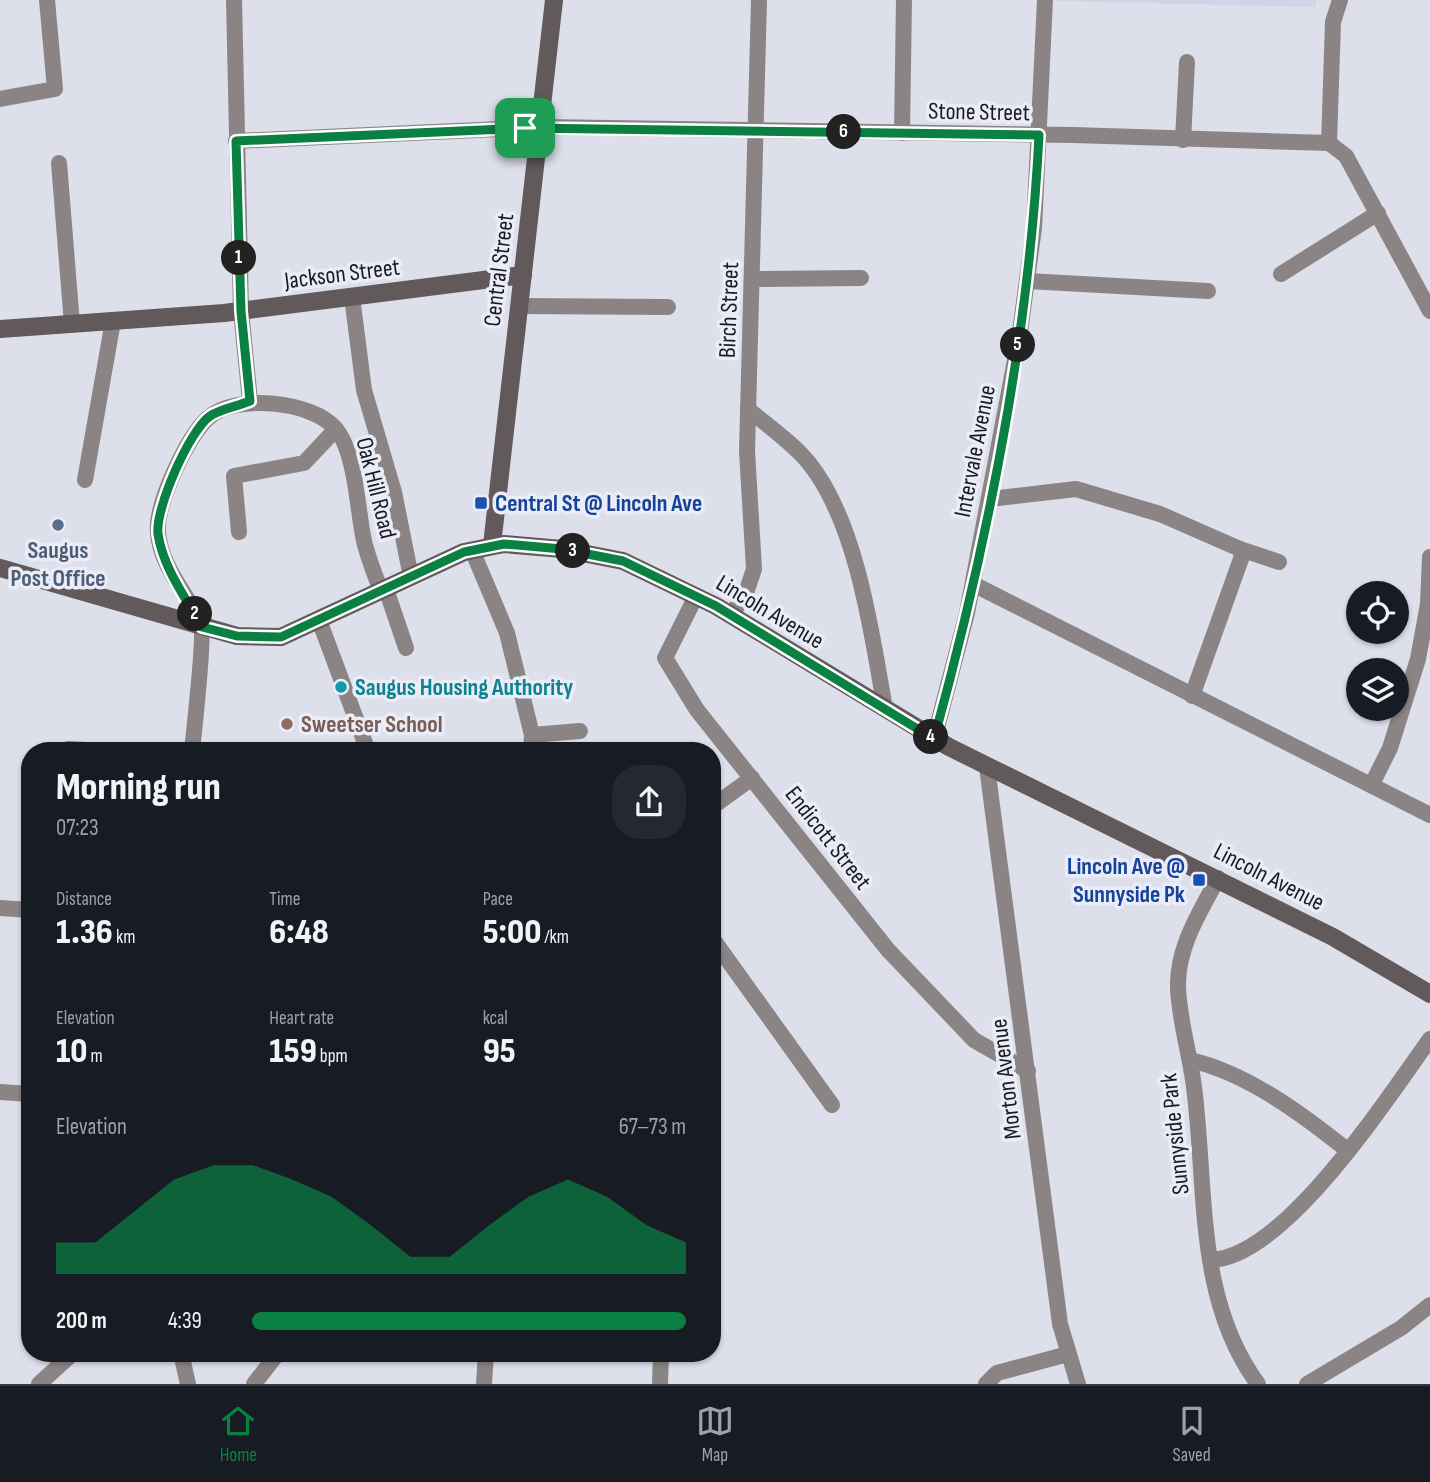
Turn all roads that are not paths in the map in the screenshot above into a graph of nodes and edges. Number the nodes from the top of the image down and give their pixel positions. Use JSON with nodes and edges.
{"nodes":[{"id":1,"x":47,"y":0,"type":"edge"},
{"id":2,"x":234,"y":0,"type":"edge"},
{"id":3,"x":554,"y":0,"type":"edge"},
{"id":4,"x":759,"y":0,"type":"edge"},
{"id":5,"x":904,"y":0,"type":"edge"},
{"id":6,"x":1045,"y":0,"type":"edge"},
{"id":7,"x":1340,"y":0,"type":"edge"},
{"id":8,"x":1186,"y":62,"type":"dead end"},
{"id":9,"x":0,"y":99,"type":"edge"},
{"id":10,"x":541,"y":127,"type":"junction"},
{"id":11,"x":756,"y":130,"type":"junction"},
{"id":12,"x":902,"y":133,"type":"junction"},
{"id":13,"x":1039,"y":135,"type":"junction"},
{"id":14,"x":1183,"y":140,"type":"junction"},
{"id":15,"x":236,"y":141,"type":"junction"},
{"id":16,"x":1329,"y":143,"type":"junction"},
{"id":17,"x":59,"y":163,"type":"dead end"},
{"id":18,"x":1378,"y":213,"type":"junction"},
{"id":19,"x":1281,"y":274,"type":"dead end"},
{"id":20,"x":523,"y":275,"type":"junction"},
{"id":21,"x":861,"y":278,"type":"dead end"},
{"id":22,"x":753,"y":279,"type":"junction"},
{"id":23,"x":1027,"y":281,"type":"junction"},
{"id":24,"x":1208,"y":291,"type":"dead end"},
{"id":25,"x":352,"y":297,"type":"junction"},
{"id":26,"x":519,"y":306,"type":"junction"},
{"id":27,"x":668,"y":307,"type":"dead end"},
{"id":28,"x":241,"y":311,"type":"junction"},
{"id":29,"x":1430,"y":311,"type":"edge"},
{"id":30,"x":113,"y":321,"type":"junction"},
{"id":31,"x":72,"y":324,"type":"junction"},
{"id":32,"x":0,"y":329,"type":"edge"},
{"id":33,"x":250,"y":401,"type":"junction"},
{"id":34,"x":748,"y":409,"type":"junction"},
{"id":35,"x":336,"y":429,"type":"junction"},
{"id":36,"x":85,"y":480,"type":"dead end"},
{"id":37,"x":990,"y":499,"type":"junction"},
{"id":38,"x":239,"y":532,"type":"dead end"},
{"id":39,"x":492,"y":545,"type":"junction"},
{"id":40,"x":1240,"y":549,"type":"junction"},
{"id":41,"x":472,"y":550,"type":"junction"},
{"id":42,"x":1430,"y":557,"type":"edge"},
{"id":43,"x":1279,"y":562,"type":"dead end"},
{"id":44,"x":0,"y":568,"type":"edge"},
{"id":45,"x":411,"y":577,"type":"junction"},
{"id":46,"x":973,"y":584,"type":"junction"},
{"id":47,"x":384,"y":590,"type":"junction"},
{"id":48,"x":696,"y":596,"type":"junction"},
{"id":49,"x":731,"y":615,"type":"junction"},
{"id":50,"x":319,"y":620,"type":"junction"},
{"id":51,"x":202,"y":627,"type":"junction"},
{"id":52,"x":406,"y":648,"type":"dead end"},
{"id":53,"x":1192,"y":696,"type":"junction"},
{"id":54,"x":885,"y":709,"type":"junction"},
{"id":55,"x":580,"y":731,"type":"dead end"},
{"id":56,"x":934,"y":739,"type":"junction"},
{"id":57,"x":193,"y":742,"type":"edge"},
{"id":58,"x":365,"y":742,"type":"edge"},
{"id":59,"x":531,"y":742,"type":"edge"},
{"id":60,"x":535,"y":742,"type":"edge"},
{"id":61,"x":988,"y":767,"type":"junction"},
{"id":62,"x":752,"y":778,"type":"junction"},
{"id":63,"x":1373,"y":784,"type":"junction"},
{"id":64,"x":721,"y":800,"type":"edge"},
{"id":65,"x":1430,"y":815,"type":"edge"},
{"id":66,"x":1218,"y":878,"type":"junction"},
{"id":67,"x":0,"y":908,"type":"edge"},
{"id":68,"x":21,"y":909,"type":"edge"},
{"id":69,"x":721,"y":951,"type":"edge"},
{"id":70,"x":1430,"y":994,"type":"edge"},
{"id":71,"x":1430,"y":1039,"type":"edge"},
{"id":72,"x":1190,"y":1060,"type":"junction"},
{"id":73,"x":1028,"y":1072,"type":"junction"},
{"id":74,"x":0,"y":1092,"type":"edge"},
{"id":75,"x":21,"y":1093,"type":"edge"},
{"id":76,"x":832,"y":1105,"type":"dead end"},
{"id":77,"x":1347,"y":1150,"type":"junction"},
{"id":78,"x":1210,"y":1260,"type":"junction"},
{"id":79,"x":1430,"y":1305,"type":"edge"},
{"id":80,"x":1068,"y":1354,"type":"junction"},
{"id":81,"x":63,"y":1362,"type":"edge"},
{"id":82,"x":183,"y":1362,"type":"edge"},
{"id":83,"x":271,"y":1362,"type":"edge"},
{"id":84,"x":485,"y":1362,"type":"edge"},
{"id":85,"x":661,"y":1362,"type":"edge"},
{"id":86,"x":39,"y":1384,"type":"edge"},
{"id":87,"x":188,"y":1384,"type":"edge"},
{"id":88,"x":254,"y":1384,"type":"edge"},
{"id":89,"x":484,"y":1384,"type":"edge"},
{"id":90,"x":660,"y":1384,"type":"edge"},
{"id":91,"x":986,"y":1384,"type":"edge"},
{"id":92,"x":1078,"y":1384,"type":"edge"},
{"id":93,"x":1258,"y":1384,"type":"edge"},
{"id":94,"x":1307,"y":1384,"type":"edge"}],
"edges":[{"from":1,"to":9,"type":"street"},
{"from":2,"to":15,"type":"street"},
{"from":3,"to":10,"type":"main road","name":"Central Street"},
{"from":4,"to":11,"type":"street","name":"Birch Street"},
{"from":5,"to":12,"type":"street"},
{"from":6,"to":13,"type":"street","name":"Intervale Avenue"},
{"from":7,"to":16,"type":"street"},
{"from":8,"to":14,"type":"street"},
{"from":10,"to":11,"type":"street","name":"Stone Street"},
{"from":10,"to":15,"type":"street","name":"Stone Street"},
{"from":10,"to":20,"type":"main road","name":"Central Street"},
{"from":11,"to":12,"type":"street","name":"Stone Street"},
{"from":11,"to":22,"type":"street","name":"Birch Street"},
{"from":12,"to":13,"type":"street","name":"Stone Street"},
{"from":13,"to":14,"type":"street","name":"Stone Street"},
{"from":13,"to":23,"type":"street","name":"Intervale Avenue"},
{"from":14,"to":16,"type":"street","name":"Stone Street"},
{"from":15,"to":28,"type":"street"},
{"from":16,"to":18,"type":"street"},
{"from":17,"to":31,"type":"street"},
{"from":18,"to":19,"type":"street"},
{"from":18,"to":29,"type":"street"},
{"from":20,"to":25,"type":"main road","name":"Jackson Street"},
{"from":20,"to":26,"type":"main road","name":"Central Street"},
{"from":21,"to":22,"type":"street"},
{"from":22,"to":34,"type":"street","name":"Birch Street"},
{"from":23,"to":24,"type":"street"},
{"from":23,"to":37,"type":"street","name":"Intervale Avenue"},
{"from":25,"to":28,"type":"main road","name":"Jackson Street"},
{"from":25,"to":45,"type":"street"},
{"from":26,"to":27,"type":"street"},
{"from":26,"to":39,"type":"main road","name":"Central Street"},
{"from":28,"to":30,"type":"main road","name":"Jackson Street"},
{"from":28,"to":33,"type":"street"},
{"from":30,"to":31,"type":"main road","name":"Jackson Street"},
{"from":30,"to":36,"type":"street"},
{"from":31,"to":32,"type":"main road","name":"Jackson Street"},
{"from":33,"to":35,"type":"street","name":"Oak Hill Road"},
{"from":33,"to":51,"type":"street","name":"Oak Hill Road"},
{"from":34,"to":49,"type":"street","name":"Birch Street"},
{"from":34,"to":54,"type":"street"},
{"from":35,"to":38,"type":"street"},
{"from":35,"to":47,"type":"street","name":"Oak Hill Road"},
{"from":37,"to":40,"type":"street"},
{"from":37,"to":46,"type":"street","name":"Intervale Avenue"},
{"from":39,"to":41,"type":"main road","name":"Lincoln Avenue"},
{"from":39,"to":48,"type":"main road","name":"Lincoln Avenue"},
{"from":40,"to":43,"type":"street"},
{"from":40,"to":53,"type":"street"},
{"from":41,"to":45,"type":"main road","name":"Lincoln Avenue"},
{"from":41,"to":59,"type":"street"},
{"from":42,"to":63,"type":"street"},
{"from":44,"to":51,"type":"main road","name":"Lincoln Avenue"},
{"from":45,"to":47,"type":"main road","name":"Lincoln Avenue"},
{"from":46,"to":53,"type":"street"},
{"from":46,"to":56,"type":"street","name":"Intervale Avenue"},
{"from":47,"to":50,"type":"main road","name":"Lincoln Avenue"},
{"from":47,"to":52,"type":"street","name":"Oak Hill Road"},
{"from":48,"to":49,"type":"main road","name":"Lincoln Avenue"},
{"from":48,"to":62,"type":"street","name":"Endicott Street"},
{"from":49,"to":54,"type":"main road","name":"Lincoln Avenue"},
{"from":50,"to":51,"type":"main road","name":"Lincoln Avenue"},
{"from":50,"to":58,"type":"street"},
{"from":51,"to":57,"type":"street"},
{"from":53,"to":63,"type":"street"},
{"from":54,"to":56,"type":"main road","name":"Lincoln Avenue"},
{"from":55,"to":60,"type":"street"},
{"from":56,"to":61,"type":"main road","name":"Lincoln Avenue"},
{"from":61,"to":66,"type":"main road","name":"Lincoln Avenue"},
{"from":61,"to":73,"type":"street","name":"Morton Avenue"},
{"from":62,"to":64,"type":"street"},
{"from":62,"to":73,"type":"street","name":"Endicott Street"},
{"from":63,"to":65,"type":"street"},
{"from":66,"to":70,"type":"main road","name":"Lincoln Avenue"},
{"from":66,"to":72,"type":"street","name":"Sunnyside Park"},
{"from":67,"to":68,"type":"street"},
{"from":69,"to":76,"type":"street"},
{"from":71,"to":77,"type":"street"},
{"from":72,"to":77,"type":"street"},
{"from":72,"to":78,"type":"street","name":"Sunnyside Park"},
{"from":73,"to":80,"type":"street","name":"Morton Avenue"},
{"from":74,"to":75,"type":"street"},
{"from":77,"to":78,"type":"street"},
{"from":78,"to":93,"type":"street","name":"Sunnyside Park"},
{"from":79,"to":94,"type":"street"},
{"from":80,"to":91,"type":"street"},
{"from":80,"to":92,"type":"street","name":"Morton Avenue"},
{"from":81,"to":86,"type":"street"},
{"from":82,"to":87,"type":"street"},
{"from":83,"to":88,"type":"street"},
{"from":84,"to":89,"type":"street"},
{"from":85,"to":90,"type":"street"}]}
